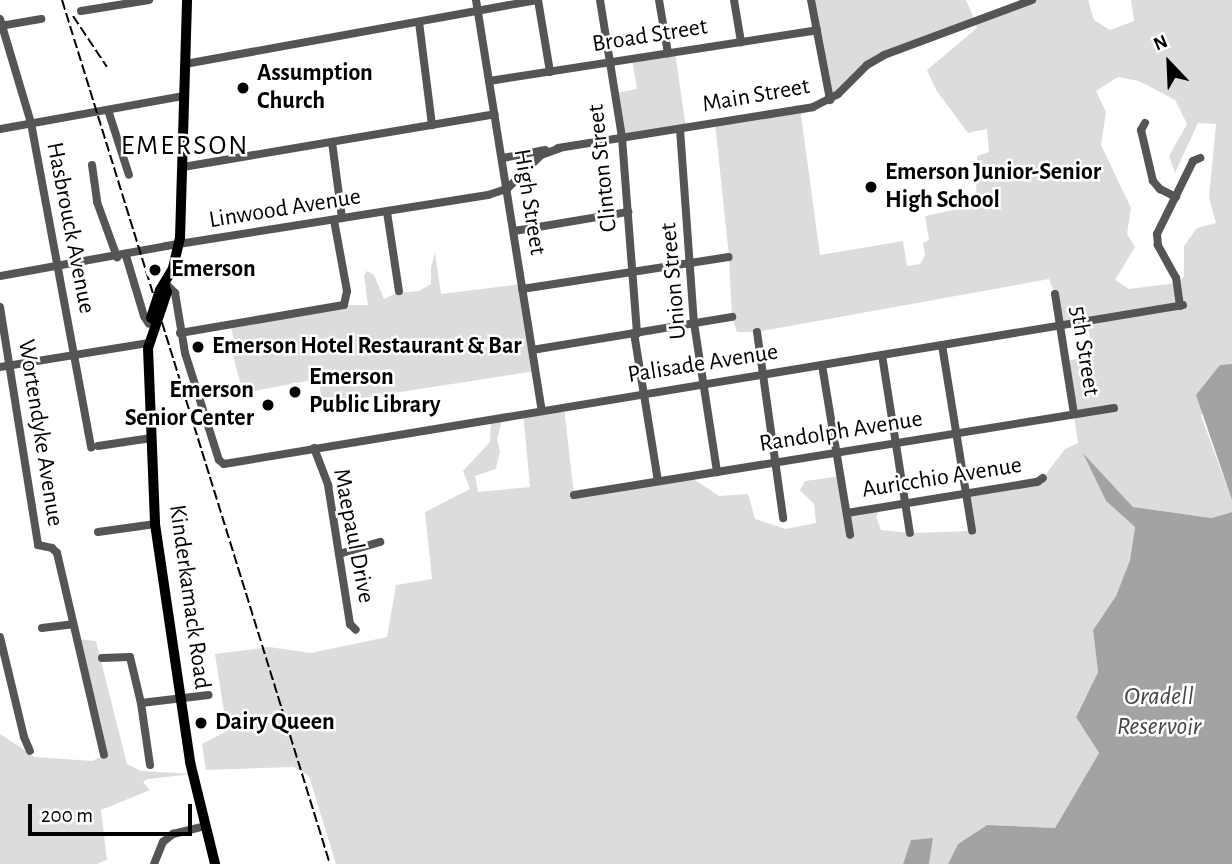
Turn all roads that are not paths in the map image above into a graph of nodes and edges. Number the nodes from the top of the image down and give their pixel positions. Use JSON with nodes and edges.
{"nodes":[{"id":1,"x":149,"y":0,"type":"edge"},
{"id":2,"x":187,"y":0,"type":"edge"},
{"id":3,"x":476,"y":0,"type":"edge"},
{"id":4,"x":538,"y":0,"type":"edge"},
{"id":5,"x":600,"y":0,"type":"edge"},
{"id":6,"x":659,"y":0,"type":"edge"},
{"id":7,"x":734,"y":0,"type":"edge"},
{"id":8,"x":811,"y":0,"type":"edge"},
{"id":9,"x":1032,"y":0,"type":"edge"},
{"id":10,"x":1017,"y":3,"type":"edge"},
{"id":11,"x":81,"y":11,"type":"dead end"},
{"id":12,"x":477,"y":11,"type":"junction"},
{"id":13,"x":41,"y":19,"type":"dead end"},
{"id":14,"x":419,"y":22,"type":"junction"},
{"id":15,"x":0,"y":24,"type":"edge"},
{"id":16,"x":817,"y":30,"type":"junction"},
{"id":17,"x":741,"y":42,"type":"junction"},
{"id":18,"x":668,"y":53,"type":"junction"},
{"id":19,"x":610,"y":62,"type":"junction"},
{"id":20,"x":186,"y":64,"type":"junction"},
{"id":21,"x":550,"y":72,"type":"junction"},
{"id":22,"x":489,"y":81,"type":"junction"},
{"id":23,"x":184,"y":96,"type":"junction"},
{"id":24,"x":830,"y":100,"type":"junction"},
{"id":25,"x":108,"y":110,"type":"junction"},
{"id":26,"x":495,"y":114,"type":"junction"},
{"id":27,"x":31,"y":123,"type":"junction"},
{"id":28,"x":1145,"y":123,"type":"dead end"},
{"id":29,"x":432,"y":125,"type":"junction"},
{"id":30,"x":0,"y":129,"type":"edge"},
{"id":31,"x":680,"y":129,"type":"junction"},
{"id":32,"x":622,"y":138,"type":"junction"},
{"id":33,"x":332,"y":142,"type":"junction"},
{"id":34,"x":560,"y":148,"type":"junction"},
{"id":35,"x":503,"y":158,"type":"junction"},
{"id":36,"x":1200,"y":158,"type":"dead end"},
{"id":37,"x":92,"y":165,"type":"dead end"},
{"id":38,"x":183,"y":167,"type":"junction"},
{"id":39,"x":129,"y":175,"type":"dead end"},
{"id":40,"x":508,"y":188,"type":"junction"},
{"id":41,"x":1176,"y":197,"type":"junction"},
{"id":42,"x":387,"y":212,"type":"junction"},
{"id":43,"x":628,"y":212,"type":"junction"},
{"id":44,"x":338,"y":219,"type":"junction"},
{"id":45,"x":514,"y":231,"type":"junction"},
{"id":46,"x":179,"y":246,"type":"junction"},
{"id":47,"x":126,"y":256,"type":"junction"},
{"id":48,"x":117,"y":257,"type":"junction"},
{"id":49,"x":729,"y":257,"type":"dead end"},
{"id":50,"x":690,"y":262,"type":"junction"},
{"id":51,"x":57,"y":267,"type":"junction"},
{"id":52,"x":632,"y":272,"type":"junction"},
{"id":53,"x":0,"y":276,"type":"edge"},
{"id":54,"x":166,"y":285,"type":"junction"},
{"id":55,"x":522,"y":289,"type":"junction"},
{"id":56,"x":399,"y":291,"type":"dead end"},
{"id":57,"x":1055,"y":294,"type":"dead end"},
{"id":58,"x":0,"y":307,"type":"edge"},
{"id":59,"x":732,"y":317,"type":"dead end"},
{"id":60,"x":694,"y":323,"type":"junction"},
{"id":61,"x":1060,"y":326,"type":"junction"},
{"id":62,"x":757,"y":332,"type":"dead end"},
{"id":63,"x":150,"y":333,"type":"junction"},
{"id":64,"x":180,"y":333,"type":"junction"},
{"id":65,"x":636,"y":333,"type":"junction"},
{"id":66,"x":942,"y":345,"type":"junction"},
{"id":67,"x":532,"y":350,"type":"junction"},
{"id":68,"x":74,"y":355,"type":"junction"},
{"id":69,"x":882,"y":355,"type":"junction"},
{"id":70,"x":10,"y":365,"type":"junction"},
{"id":71,"x":822,"y":365,"type":"junction"},
{"id":72,"x":0,"y":367,"type":"edge"},
{"id":73,"x":760,"y":374,"type":"junction"},
{"id":74,"x":705,"y":384,"type":"junction"},
{"id":75,"x":644,"y":394,"type":"junction"},
{"id":76,"x":1114,"y":408,"type":"dead end"},
{"id":77,"x":542,"y":410,"type":"junction"},
{"id":78,"x":1074,"y":414,"type":"junction"},
{"id":79,"x":956,"y":433,"type":"junction"},
{"id":80,"x":152,"y":438,"type":"junction"},
{"id":81,"x":896,"y":443,"type":"junction"},
{"id":82,"x":314,"y":448,"type":"junction"},
{"id":83,"x":837,"y":452,"type":"junction"},
{"id":84,"x":776,"y":462,"type":"junction"},
{"id":85,"x":717,"y":472,"type":"junction"},
{"id":86,"x":1043,"y":478,"type":"dead end"},
{"id":87,"x":658,"y":481,"type":"junction"},
{"id":88,"x":966,"y":493,"type":"junction"},
{"id":89,"x":574,"y":495,"type":"dead end"},
{"id":90,"x":905,"y":503,"type":"junction"},
{"id":91,"x":847,"y":513,"type":"junction"},
{"id":92,"x":783,"y":518,"type":"dead end"},
{"id":93,"x":155,"y":524,"type":"junction"},
{"id":94,"x":972,"y":531,"type":"dead end"},
{"id":95,"x":98,"y":532,"type":"dead end"},
{"id":96,"x":910,"y":533,"type":"dead end"},
{"id":97,"x":850,"y":536,"type":"dead end"},
{"id":98,"x":380,"y":541,"type":"dead end"},
{"id":99,"x":339,"y":554,"type":"junction"},
{"id":100,"x":73,"y":624,"type":"junction"},
{"id":101,"x":41,"y":628,"type":"dead end"},
{"id":102,"x":356,"y":630,"type":"dead end"},
{"id":103,"x":0,"y":637,"type":"edge"},
{"id":104,"x":102,"y":657,"type":"dead end"},
{"id":105,"x":209,"y":695,"type":"dead end"},
{"id":106,"x":181,"y":696,"type":"junction"},
{"id":107,"x":141,"y":703,"type":"junction"},
{"id":108,"x":30,"y":751,"type":"dead end"},
{"id":109,"x":104,"y":755,"type":"dead end"},
{"id":110,"x":150,"y":765,"type":"dead end"},
{"id":111,"x":205,"y":825,"type":"junction"},
{"id":112,"x":154,"y":864,"type":"edge"},
{"id":113,"x":215,"y":864,"type":"edge"}],
"edges":[{"from":1,"to":11,"type":"street"},
{"from":2,"to":20,"type":"main road","name":"Kinderkamack Road"},
{"from":3,"to":12,"type":"street","name":"High Street"},
{"from":4,"to":12,"type":"street"},
{"from":4,"to":21,"type":"street"},
{"from":5,"to":19,"type":"street","name":"Clinton Street"},
{"from":6,"to":18,"type":"street"},
{"from":7,"to":17,"type":"street"},
{"from":8,"to":16,"type":"street"},
{"from":9,"to":10,"type":"street","name":"Main Street"},
{"from":10,"to":24,"type":"street","name":"Main Street"},
{"from":12,"to":14,"type":"street"},
{"from":12,"to":22,"type":"street","name":"High Street"},
{"from":13,"to":15,"type":"street"},
{"from":14,"to":20,"type":"street"},
{"from":14,"to":29,"type":"street"},
{"from":15,"to":27,"type":"street","name":"Hasbrouck Avenue"},
{"from":16,"to":17,"type":"street","name":"Broad Street"},
{"from":16,"to":24,"type":"street"},
{"from":17,"to":18,"type":"street","name":"Broad Street"},
{"from":18,"to":19,"type":"street","name":"Broad Street"},
{"from":19,"to":21,"type":"street","name":"Broad Street"},
{"from":19,"to":32,"type":"street","name":"Clinton Street"},
{"from":20,"to":23,"type":"main road","name":"Kinderkamack Road"},
{"from":21,"to":22,"type":"street","name":"Broad Street"},
{"from":22,"to":26,"type":"street","name":"High Street"},
{"from":23,"to":25,"type":"street"},
{"from":23,"to":38,"type":"main road","name":"Kinderkamack Road"},
{"from":24,"to":31,"type":"street","name":"Main Street"},
{"from":25,"to":27,"type":"street"},
{"from":25,"to":39,"type":"street"},
{"from":26,"to":29,"type":"street"},
{"from":26,"to":35,"type":"street","name":"High Street"},
{"from":27,"to":30,"type":"street"},
{"from":27,"to":51,"type":"street","name":"Hasbrouck Avenue"},
{"from":28,"to":41,"type":"street"},
{"from":29,"to":33,"type":"street"},
{"from":31,"to":32,"type":"street","name":"Main Street"},
{"from":31,"to":50,"type":"street","name":"Union Street"},
{"from":32,"to":34,"type":"street","name":"Main Street"},
{"from":32,"to":43,"type":"street","name":"Clinton Street"},
{"from":33,"to":38,"type":"street"},
{"from":33,"to":44,"type":"street"},
{"from":34,"to":35,"type":"street","name":"Main Street"},
{"from":34,"to":40,"type":"street","name":"Linwood Avenue"},
{"from":35,"to":40,"type":"street","name":"High Street"},
{"from":36,"to":41,"type":"street"},
{"from":37,"to":48,"type":"street"},
{"from":38,"to":46,"type":"main road","name":"Kinderkamack Road"},
{"from":40,"to":42,"type":"street","name":"Linwood Avenue"},
{"from":40,"to":45,"type":"street","name":"High Street"},
{"from":41,"to":61,"type":"street","name":"Palisade Avenue"},
{"from":42,"to":44,"type":"street","name":"Linwood Avenue"},
{"from":42,"to":56,"type":"street"},
{"from":43,"to":45,"type":"street"},
{"from":43,"to":52,"type":"street","name":"Clinton Street"},
{"from":44,"to":46,"type":"street","name":"Linwood Avenue"},
{"from":44,"to":64,"type":"street"},
{"from":45,"to":55,"type":"street","name":"High Street"},
{"from":46,"to":47,"type":"street","name":"Linwood Avenue"},
{"from":46,"to":54,"type":"main road","name":"Kinderkamack Road"},
{"from":47,"to":48,"type":"street","name":"Linwood Avenue"},
{"from":47,"to":63,"type":"street"},
{"from":48,"to":51,"type":"street","name":"Linwood Avenue"},
{"from":49,"to":50,"type":"street"},
{"from":50,"to":52,"type":"street"},
{"from":50,"to":60,"type":"street","name":"Union Street"},
{"from":51,"to":53,"type":"street","name":"Linwood Avenue"},
{"from":51,"to":68,"type":"street","name":"Hasbrouck Avenue"},
{"from":52,"to":55,"type":"street"},
{"from":52,"to":65,"type":"street","name":"Clinton Street"},
{"from":54,"to":63,"type":"main road","name":"Kinderkamack Road"},
{"from":54,"to":64,"type":"street"},
{"from":55,"to":67,"type":"street","name":"High Street"},
{"from":57,"to":61,"type":"street","name":"5th Street"},
{"from":58,"to":70,"type":"street","name":"Wortendyke Avenue"},
{"from":59,"to":60,"type":"street"},
{"from":60,"to":65,"type":"street"},
{"from":60,"to":74,"type":"street","name":"Union Street"},
{"from":61,"to":66,"type":"street","name":"Palisade Avenue"},
{"from":61,"to":78,"type":"street","name":"5th Street"},
{"from":62,"to":73,"type":"street"},
{"from":63,"to":68,"type":"street"},
{"from":63,"to":80,"type":"main road","name":"Kinderkamack Road"},
{"from":64,"to":82,"type":"street","name":"Palisade Avenue"},
{"from":65,"to":67,"type":"street"},
{"from":65,"to":75,"type":"street","name":"Clinton Street"},
{"from":66,"to":69,"type":"street","name":"Palisade Avenue"},
{"from":66,"to":79,"type":"street"},
{"from":67,"to":77,"type":"street","name":"High Street"},
{"from":68,"to":70,"type":"street"},
{"from":68,"to":80,"type":"street","name":"Hasbrouck Avenue"},
{"from":69,"to":71,"type":"street","name":"Palisade Avenue"},
{"from":69,"to":81,"type":"street"},
{"from":70,"to":72,"type":"street"},
{"from":70,"to":100,"type":"street","name":"Wortendyke Avenue"},
{"from":71,"to":73,"type":"street","name":"Palisade Avenue"},
{"from":71,"to":83,"type":"street"},
{"from":73,"to":74,"type":"street","name":"Palisade Avenue"},
{"from":73,"to":84,"type":"street"},
{"from":74,"to":75,"type":"street","name":"Palisade Avenue"},
{"from":74,"to":85,"type":"street","name":"Union Street"},
{"from":75,"to":77,"type":"street","name":"Palisade Avenue"},
{"from":75,"to":87,"type":"street","name":"Clinton Street"},
{"from":76,"to":78,"type":"street","name":"Randolph Avenue"},
{"from":77,"to":82,"type":"street","name":"Palisade Avenue"},
{"from":78,"to":79,"type":"street","name":"Randolph Avenue"},
{"from":79,"to":81,"type":"street","name":"Randolph Avenue"},
{"from":79,"to":88,"type":"street"},
{"from":80,"to":93,"type":"main road","name":"Kinderkamack Road"},
{"from":81,"to":83,"type":"street","name":"Randolph Avenue"},
{"from":81,"to":90,"type":"street"},
{"from":82,"to":99,"type":"street","name":"Maepaul Drive"},
{"from":83,"to":84,"type":"street","name":"Randolph Avenue"},
{"from":83,"to":91,"type":"street"},
{"from":84,"to":85,"type":"street","name":"Randolph Avenue"},
{"from":84,"to":92,"type":"street"},
{"from":85,"to":87,"type":"street","name":"Randolph Avenue"},
{"from":86,"to":88,"type":"street","name":"Auricchio Avenue"},
{"from":87,"to":89,"type":"street","name":"Randolph Avenue"},
{"from":88,"to":90,"type":"street","name":"Auricchio Avenue"},
{"from":88,"to":94,"type":"street"},
{"from":90,"to":91,"type":"street","name":"Auricchio Avenue"},
{"from":90,"to":96,"type":"street"},
{"from":91,"to":97,"type":"street"},
{"from":93,"to":95,"type":"street"},
{"from":93,"to":106,"type":"main road","name":"Kinderkamack Road"},
{"from":98,"to":99,"type":"street"},
{"from":99,"to":102,"type":"street","name":"Maepaul Drive"},
{"from":100,"to":101,"type":"street"},
{"from":100,"to":109,"type":"street","name":"Wortendyke Avenue"},
{"from":103,"to":108,"type":"street"},
{"from":104,"to":107,"type":"street"},
{"from":105,"to":106,"type":"street"},
{"from":106,"to":107,"type":"street"},
{"from":106,"to":111,"type":"main road","name":"Kinderkamack Road"},
{"from":107,"to":110,"type":"street"},
{"from":111,"to":112,"type":"street"},
{"from":111,"to":113,"type":"main road","name":"Kinderkamack Road"}]}
